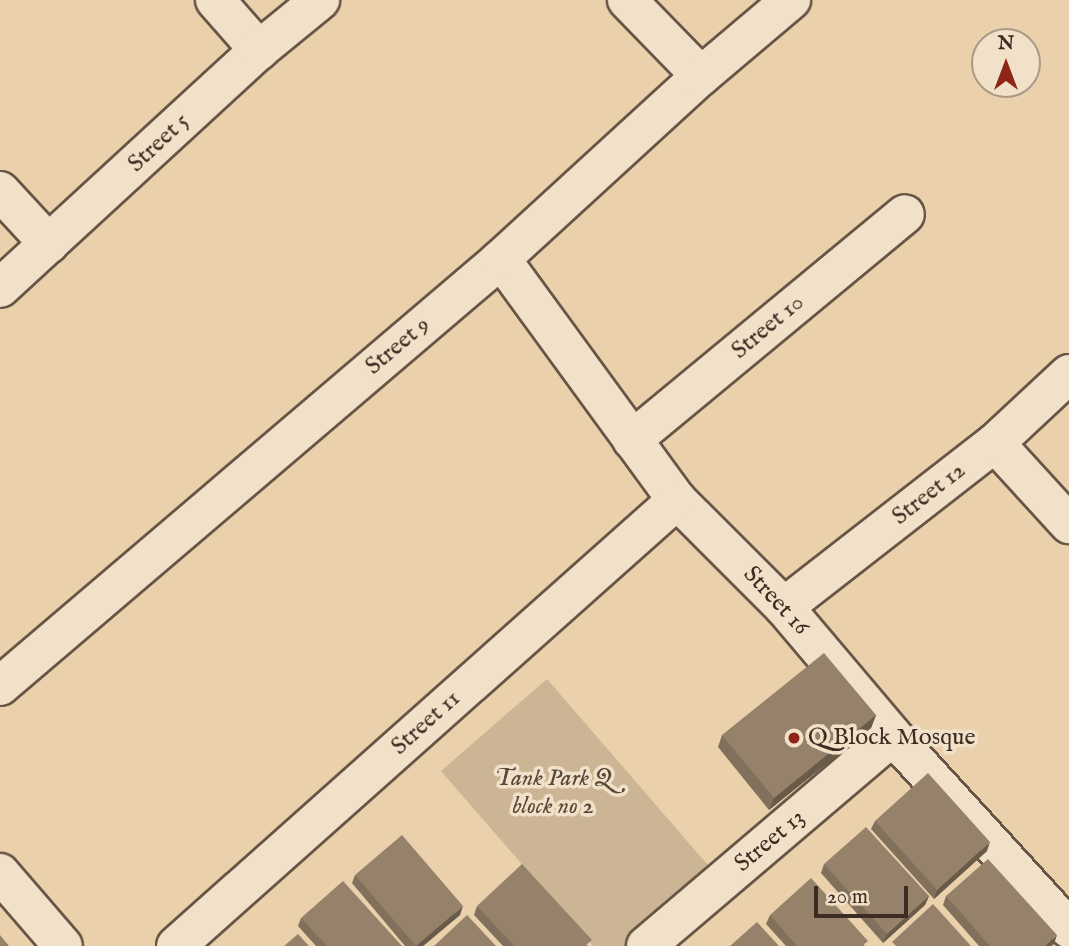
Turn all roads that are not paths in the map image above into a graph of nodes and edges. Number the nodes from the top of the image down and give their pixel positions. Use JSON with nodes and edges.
{"nodes":[{"id":1,"x":215,"y":0,"type":"edge"},
{"id":2,"x":320,"y":0,"type":"edge"},
{"id":3,"x":627,"y":0,"type":"edge"},
{"id":4,"x":791,"y":0,"type":"edge"},
{"id":5,"x":259,"y":50,"type":"junction"},
{"id":6,"x":701,"y":76,"type":"junction"},
{"id":7,"x":0,"y":191,"type":"edge"},
{"id":8,"x":905,"y":214,"type":"dead end"},
{"id":9,"x":49,"y":244,"type":"junction"},
{"id":10,"x":501,"y":258,"type":"junction"},
{"id":11,"x":0,"y":288,"type":"edge"},
{"id":12,"x":1069,"y":374,"type":"edge"},
{"id":13,"x":632,"y":440,"type":"junction"},
{"id":14,"x":995,"y":443,"type":"junction"},
{"id":15,"x":677,"y":499,"type":"junction"},
{"id":16,"x":1069,"y":524,"type":"edge"},
{"id":17,"x":784,"y":607,"type":"junction"},
{"id":18,"x":0,"y":686,"type":"edge"},
{"id":19,"x":893,"y":736,"type":"junction"},
{"id":20,"x":0,"y":873,"type":"edge"},
{"id":21,"x":1069,"y":929,"type":"edge"},
{"id":22,"x":63,"y":946,"type":"edge"},
{"id":23,"x":176,"y":946,"type":"edge"},
{"id":24,"x":646,"y":946,"type":"edge"}],
"edges":[{"from":1,"to":5,"type":"street"},
{"from":2,"to":5,"type":"street","name":"Street 5"},
{"from":3,"to":6,"type":"street"},
{"from":4,"to":6,"type":"street","name":"Street 9"},
{"from":5,"to":9,"type":"street","name":"Street 5"},
{"from":6,"to":10,"type":"street","name":"Street 9"},
{"from":7,"to":9,"type":"street"},
{"from":8,"to":13,"type":"street","name":"Street 10"},
{"from":9,"to":11,"type":"street","name":"Street 5"},
{"from":10,"to":13,"type":"street","name":"Street 16"},
{"from":10,"to":18,"type":"street","name":"Street 9"},
{"from":12,"to":14,"type":"street","name":"Street 12"},
{"from":13,"to":15,"type":"street","name":"Street 16"},
{"from":14,"to":16,"type":"street"},
{"from":14,"to":17,"type":"street","name":"Street 12"},
{"from":15,"to":17,"type":"street","name":"Street 16"},
{"from":15,"to":23,"type":"street","name":"Street 11"},
{"from":17,"to":19,"type":"street","name":"Street 16"},
{"from":19,"to":21,"type":"street","name":"Street 16"},
{"from":19,"to":24,"type":"street","name":"Street 13"},
{"from":20,"to":22,"type":"street"}]}
